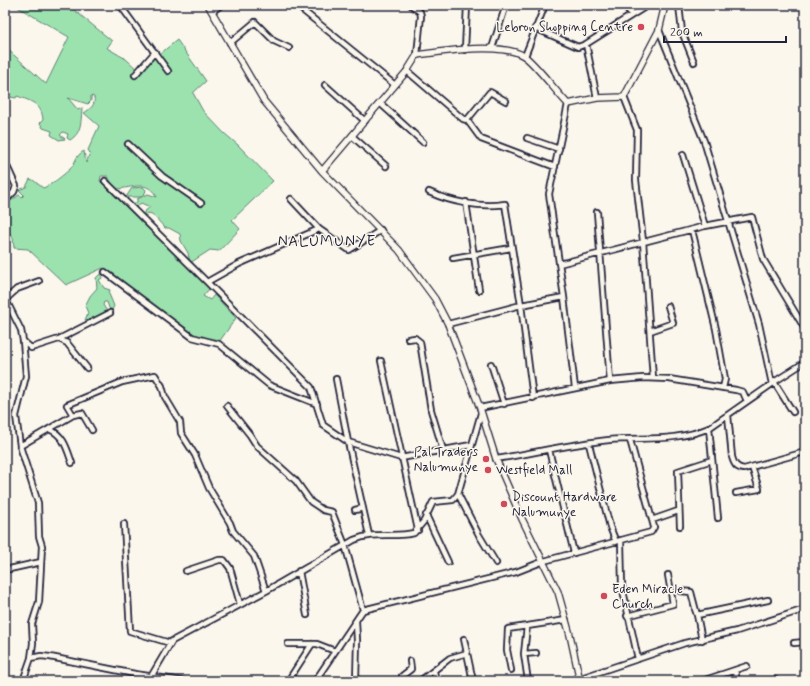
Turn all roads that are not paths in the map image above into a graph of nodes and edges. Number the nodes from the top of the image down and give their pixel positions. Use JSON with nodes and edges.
{"nodes":[{"id":1,"x":120,"y":5,"type":"edge"},
{"id":2,"x":208,"y":5,"type":"edge"},
{"id":3,"x":221,"y":5,"type":"edge"},
{"id":4,"x":296,"y":5,"type":"edge"},
{"id":5,"x":411,"y":5,"type":"edge"},
{"id":6,"x":467,"y":5,"type":"edge"},
{"id":7,"x":506,"y":5,"type":"edge"},
{"id":8,"x":545,"y":5,"type":"edge"},
{"id":9,"x":624,"y":5,"type":"edge"},
{"id":10,"x":648,"y":5,"type":"edge"},
{"id":11,"x":665,"y":5,"type":"edge"},
{"id":12,"x":679,"y":5,"type":"edge"},
{"id":13,"x":213,"y":10,"type":"junction"},
{"id":14,"x":632,"y":14,"type":"junction"},
{"id":15,"x":535,"y":28,"type":"junction"},
{"id":16,"x":660,"y":30,"type":"junction"},
{"id":17,"x":230,"y":43,"type":"junction"},
{"id":18,"x":586,"y":44,"type":"junction"},
{"id":19,"x":289,"y":48,"type":"dead end"},
{"id":20,"x":492,"y":48,"type":"junction"},
{"id":21,"x":465,"y":50,"type":"junction"},
{"id":22,"x":155,"y":52,"type":"junction"},
{"id":23,"x":417,"y":54,"type":"junction"},
{"id":24,"x":525,"y":56,"type":"junction"},
{"id":25,"x":694,"y":62,"type":"dead end"},
{"id":26,"x":168,"y":71,"type":"dead end"},
{"id":27,"x":407,"y":72,"type":"junction"},
{"id":28,"x":135,"y":75,"type":"dead end"},
{"id":29,"x":325,"y":85,"type":"dead end"},
{"id":30,"x":395,"y":85,"type":"junction"},
{"id":31,"x":624,"y":97,"type":"junction"},
{"id":32,"x":597,"y":98,"type":"junction"},
{"id":33,"x":506,"y":101,"type":"dead end"},
{"id":34,"x":381,"y":104,"type":"junction"},
{"id":35,"x":568,"y":104,"type":"junction"},
{"id":36,"x":467,"y":120,"type":"junction"},
{"id":37,"x":365,"y":121,"type":"junction"},
{"id":38,"x":352,"y":136,"type":"junction"},
{"id":39,"x":527,"y":138,"type":"dead end"},
{"id":40,"x":423,"y":142,"type":"dead end"},
{"id":41,"x":128,"y":144,"type":"dead end"},
{"id":42,"x":559,"y":149,"type":"junction"},
{"id":43,"x":683,"y":155,"type":"dead end"},
{"id":44,"x":5,"y":162,"type":"edge"},
{"id":45,"x":386,"y":166,"type":"dead end"},
{"id":46,"x":555,"y":167,"type":"junction"},
{"id":47,"x":322,"y":171,"type":"junction"},
{"id":48,"x":105,"y":181,"type":"dead end"},
{"id":49,"x":429,"y":192,"type":"dead end"},
{"id":50,"x":291,"y":199,"type":"dead end"},
{"id":51,"x":5,"y":201,"type":"edge"},
{"id":52,"x":466,"y":202,"type":"junction"},
{"id":53,"x":201,"y":203,"type":"dead end"},
{"id":54,"x":598,"y":212,"type":"dead end"},
{"id":55,"x":728,"y":222,"type":"junction"},
{"id":56,"x":705,"y":226,"type":"junction"},
{"id":57,"x":319,"y":229,"type":"junction"},
{"id":58,"x":381,"y":230,"type":"junction"},
{"id":59,"x":692,"y":230,"type":"junction"},
{"id":60,"x":643,"y":242,"type":"junction"},
{"id":61,"x":511,"y":248,"type":"junction"},
{"id":62,"x":600,"y":252,"type":"junction"},
{"id":63,"x":473,"y":254,"type":"junction"},
{"id":64,"x":453,"y":258,"type":"dead end"},
{"id":65,"x":559,"y":264,"type":"junction"},
{"id":66,"x":105,"y":272,"type":"dead end"},
{"id":67,"x":39,"y":281,"type":"dead end"},
{"id":68,"x":207,"y":282,"type":"junction"},
{"id":69,"x":479,"y":290,"type":"dead end"},
{"id":70,"x":564,"y":297,"type":"junction"},
{"id":71,"x":5,"y":299,"type":"edge"},
{"id":72,"x":521,"y":305,"type":"junction"},
{"id":73,"x":668,"y":306,"type":"dead end"},
{"id":74,"x":110,"y":313,"type":"dead end"},
{"id":75,"x":448,"y":324,"type":"junction"},
{"id":76,"x":805,"y":330,"type":"edge"},
{"id":77,"x":650,"y":331,"type":"junction"},
{"id":78,"x":59,"y":339,"type":"junction"},
{"id":79,"x":408,"y":339,"type":"dead end"},
{"id":80,"x":23,"y":341,"type":"junction"},
{"id":81,"x":381,"y":361,"type":"dead end"},
{"id":82,"x":805,"y":362,"type":"edge"},
{"id":83,"x":490,"y":364,"type":"dead end"},
{"id":84,"x":87,"y":368,"type":"dead end"},
{"id":85,"x":336,"y":378,"type":"dead end"},
{"id":86,"x":653,"y":378,"type":"junction"},
{"id":87,"x":610,"y":381,"type":"junction"},
{"id":88,"x":575,"y":388,"type":"junction"},
{"id":89,"x":723,"y":388,"type":"junction"},
{"id":90,"x":533,"y":398,"type":"junction"},
{"id":91,"x":747,"y":401,"type":"junction"},
{"id":92,"x":317,"y":404,"type":"junction"},
{"id":93,"x":504,"y":404,"type":"junction"},
{"id":94,"x":227,"y":406,"type":"dead end"},
{"id":95,"x":481,"y":411,"type":"junction"},
{"id":96,"x":793,"y":412,"type":"dead end"},
{"id":97,"x":73,"y":415,"type":"junction"},
{"id":98,"x":728,"y":415,"type":"junction"},
{"id":99,"x":709,"y":428,"type":"junction"},
{"id":100,"x":49,"y":429,"type":"junction"},
{"id":101,"x":92,"y":430,"type":"dead end"},
{"id":102,"x":630,"y":440,"type":"junction"},
{"id":103,"x":348,"y":442,"type":"junction"},
{"id":104,"x":589,"y":444,"type":"junction"},
{"id":105,"x":471,"y":445,"type":"junction"},
{"id":106,"x":20,"y":446,"type":"junction"},
{"id":107,"x":443,"y":450,"type":"junction"},
{"id":108,"x":548,"y":450,"type":"junction"},
{"id":109,"x":805,"y":452,"type":"edge"},
{"id":110,"x":401,"y":458,"type":"junction"},
{"id":111,"x":496,"y":458,"type":"junction"},
{"id":112,"x":712,"y":460,"type":"junction"},
{"id":113,"x":72,"y":463,"type":"dead end"},
{"id":114,"x":752,"y":467,"type":"junction"},
{"id":115,"x":736,"y":493,"type":"dead end"},
{"id":116,"x":458,"y":494,"type":"junction"},
{"id":117,"x":363,"y":508,"type":"junction"},
{"id":118,"x":355,"y":510,"type":"dead end"},
{"id":119,"x":678,"y":511,"type":"junction"},
{"id":120,"x":426,"y":515,"type":"junction"},
{"id":121,"x":718,"y":518,"type":"dead end"},
{"id":122,"x":652,"y":520,"type":"junction"},
{"id":123,"x":124,"y":524,"type":"dead end"},
{"id":124,"x":680,"y":526,"type":"dead end"},
{"id":125,"x":418,"y":530,"type":"junction"},
{"id":126,"x":369,"y":535,"type":"junction"},
{"id":127,"x":619,"y":541,"type":"junction"},
{"id":128,"x":345,"y":545,"type":"junction"},
{"id":129,"x":574,"y":553,"type":"junction"},
{"id":130,"x":544,"y":561,"type":"junction"},
{"id":131,"x":41,"y":562,"type":"junction"},
{"id":132,"x":448,"y":562,"type":"dead end"},
{"id":133,"x":496,"y":564,"type":"dead end"},
{"id":134,"x":5,"y":570,"type":"edge"},
{"id":135,"x":186,"y":571,"type":"dead end"},
{"id":136,"x":299,"y":571,"type":"junction"},
{"id":137,"x":668,"y":575,"type":"dead end"},
{"id":138,"x":680,"y":590,"type":"dead end"},
{"id":139,"x":266,"y":591,"type":"junction"},
{"id":140,"x":768,"y":600,"type":"dead end"},
{"id":141,"x":240,"y":604,"type":"junction"},
{"id":142,"x":695,"y":609,"type":"dead end"},
{"id":143,"x":363,"y":610,"type":"junction"},
{"id":144,"x":805,"y":610,"type":"edge"},
{"id":145,"x":307,"y":615,"type":"dead end"},
{"id":146,"x":697,"y":615,"type":"junction"},
{"id":147,"x":627,"y":616,"type":"junction"},
{"id":148,"x":566,"y":620,"type":"junction"},
{"id":149,"x":356,"y":621,"type":"junction"},
{"id":150,"x":527,"y":626,"type":"junction"},
{"id":151,"x":464,"y":639,"type":"dead end"},
{"id":152,"x":702,"y":640,"type":"junction"},
{"id":153,"x":805,"y":642,"type":"edge"},
{"id":154,"x":170,"y":643,"type":"junction"},
{"id":155,"x":794,"y":643,"type":"dead end"},
{"id":156,"x":288,"y":644,"type":"dead end"},
{"id":157,"x":312,"y":644,"type":"junction"},
{"id":158,"x":335,"y":651,"type":"junction"},
{"id":159,"x":467,"y":653,"type":"junction"},
{"id":160,"x":536,"y":653,"type":"dead end"},
{"id":161,"x":524,"y":654,"type":"junction"},
{"id":162,"x":31,"y":658,"type":"junction"},
{"id":163,"x":638,"y":659,"type":"junction"},
{"id":164,"x":410,"y":662,"type":"dead end"},
{"id":165,"x":747,"y":666,"type":"dead end"},
{"id":166,"x":511,"y":670,"type":"dead end"},
{"id":167,"x":735,"y":670,"type":"junction"},
{"id":168,"x":434,"y":671,"type":"junction"},
{"id":169,"x":150,"y":675,"type":"junction"},
{"id":170,"x":580,"y":680,"type":"edge"},
{"id":171,"x":23,"y":681,"type":"edge"},
{"id":172,"x":145,"y":681,"type":"edge"},
{"id":173,"x":183,"y":681,"type":"edge"},
{"id":174,"x":288,"y":681,"type":"edge"},
{"id":175,"x":315,"y":681,"type":"edge"},
{"id":176,"x":356,"y":681,"type":"edge"},
{"id":177,"x":404,"y":681,"type":"edge"},
{"id":178,"x":420,"y":681,"type":"edge"},
{"id":179,"x":436,"y":681,"type":"edge"},
{"id":180,"x":473,"y":681,"type":"edge"},
{"id":181,"x":528,"y":681,"type":"edge"},
{"id":182,"x":572,"y":681,"type":"edge"},
{"id":183,"x":702,"y":681,"type":"edge"},
{"id":184,"x":737,"y":681,"type":"edge"}],
"edges":[{"from":1,"to":22,"type":"street"},
{"from":2,"to":13,"type":"street"},
{"from":3,"to":13,"type":"street"},
{"from":4,"to":30,"type":"street"},
{"from":5,"to":23,"type":"street"},
{"from":6,"to":21,"type":"street"},
{"from":7,"to":20,"type":"street"},
{"from":8,"to":15,"type":"street"},
{"from":9,"to":14,"type":"street"},
{"from":10,"to":14,"type":"street"},
{"from":11,"to":16,"type":"street"},
{"from":12,"to":25,"type":"street"},
{"from":13,"to":17,"type":"street"},
{"from":14,"to":18,"type":"street"},
{"from":15,"to":18,"type":"street"},
{"from":15,"to":24,"type":"street"},
{"from":16,"to":31,"type":"street"},
{"from":16,"to":55,"type":"street"},
{"from":17,"to":19,"type":"street"},
{"from":17,"to":47,"type":"street"},
{"from":18,"to":32,"type":"street"},
{"from":20,"to":21,"type":"street"},
{"from":20,"to":24,"type":"street"},
{"from":21,"to":23,"type":"street"},
{"from":22,"to":26,"type":"street"},
{"from":22,"to":28,"type":"street"},
{"from":23,"to":27,"type":"street"},
{"from":24,"to":35,"type":"street"},
{"from":27,"to":30,"type":"street"},
{"from":27,"to":36,"type":"street"},
{"from":29,"to":37,"type":"street"},
{"from":30,"to":34,"type":"street"},
{"from":31,"to":32,"type":"street"},
{"from":31,"to":60,"type":"street"},
{"from":32,"to":35,"type":"street"},
{"from":33,"to":36,"type":"street"},
{"from":34,"to":37,"type":"street"},
{"from":34,"to":40,"type":"street"},
{"from":35,"to":42,"type":"street"},
{"from":36,"to":46,"type":"street"},
{"from":37,"to":38,"type":"street"},
{"from":38,"to":45,"type":"street"},
{"from":38,"to":47,"type":"street"},
{"from":39,"to":42,"type":"street"},
{"from":41,"to":53,"type":"street"},
{"from":42,"to":46,"type":"street"},
{"from":43,"to":56,"type":"street"},
{"from":44,"to":51,"type":"street"},
{"from":46,"to":65,"type":"street"},
{"from":47,"to":58,"type":"street"},
{"from":48,"to":68,"type":"street"},
{"from":49,"to":52,"type":"street"},
{"from":50,"to":57,"type":"street"},
{"from":52,"to":61,"type":"street"},
{"from":52,"to":63,"type":"street"},
{"from":54,"to":62,"type":"street"},
{"from":55,"to":56,"type":"street"},
{"from":55,"to":76,"type":"street"},
{"from":55,"to":91,"type":"street"},
{"from":56,"to":59,"type":"street"},
{"from":57,"to":58,"type":"street"},
{"from":57,"to":68,"type":"street"},
{"from":58,"to":75,"type":"street"},
{"from":59,"to":60,"type":"street"},
{"from":59,"to":89,"type":"street"},
{"from":60,"to":62,"type":"street"},
{"from":60,"to":77,"type":"street"},
{"from":61,"to":63,"type":"street"},
{"from":61,"to":72,"type":"street"},
{"from":62,"to":65,"type":"street"},
{"from":62,"to":87,"type":"street"},
{"from":63,"to":64,"type":"street"},
{"from":63,"to":69,"type":"street"},
{"from":65,"to":70,"type":"street"},
{"from":66,"to":92,"type":"street"},
{"from":67,"to":71,"type":"street"},
{"from":68,"to":92,"type":"street"},
{"from":70,"to":72,"type":"street"},
{"from":70,"to":88,"type":"street"},
{"from":71,"to":80,"type":"street"},
{"from":72,"to":75,"type":"street"},
{"from":72,"to":90,"type":"street"},
{"from":73,"to":77,"type":"street"},
{"from":74,"to":78,"type":"street"},
{"from":75,"to":95,"type":"street"},
{"from":77,"to":86,"type":"street"},
{"from":78,"to":80,"type":"street"},
{"from":78,"to":84,"type":"street"},
{"from":79,"to":107,"type":"street"},
{"from":80,"to":106,"type":"street"},
{"from":81,"to":110,"type":"street"},
{"from":82,"to":96,"type":"street"},
{"from":83,"to":93,"type":"street"},
{"from":85,"to":103,"type":"street"},
{"from":86,"to":87,"type":"street"},
{"from":86,"to":89,"type":"street"},
{"from":87,"to":88,"type":"street"},
{"from":88,"to":90,"type":"street"},
{"from":89,"to":91,"type":"street"},
{"from":90,"to":93,"type":"street"},
{"from":91,"to":98,"type":"street"},
{"from":92,"to":103,"type":"street"},
{"from":93,"to":95,"type":"street"},
{"from":94,"to":128,"type":"street"},
{"from":95,"to":105,"type":"street"},
{"from":95,"to":111,"type":"street"},
{"from":97,"to":100,"type":"street"},
{"from":97,"to":101,"type":"street"},
{"from":97,"to":139,"type":"street"},
{"from":98,"to":99,"type":"street"},
{"from":98,"to":114,"type":"street"},
{"from":99,"to":102,"type":"street"},
{"from":99,"to":112,"type":"street"},
{"from":100,"to":106,"type":"street"},
{"from":100,"to":113,"type":"street"},
{"from":102,"to":104,"type":"street"},
{"from":102,"to":122,"type":"street"},
{"from":103,"to":110,"type":"street"},
{"from":103,"to":117,"type":"street"},
{"from":104,"to":108,"type":"street"},
{"from":104,"to":127,"type":"street"},
{"from":105,"to":107,"type":"street"},
{"from":105,"to":116,"type":"street"},
{"from":106,"to":131,"type":"street"},
{"from":107,"to":110,"type":"street"},
{"from":108,"to":111,"type":"street"},
{"from":108,"to":129,"type":"street"},
{"from":109,"to":114,"type":"street"},
{"from":110,"to":125,"type":"street"},
{"from":111,"to":130,"type":"street"},
{"from":112,"to":119,"type":"street"},
{"from":112,"to":121,"type":"street"},
{"from":114,"to":115,"type":"street"},
{"from":116,"to":120,"type":"street"},
{"from":116,"to":133,"type":"street"},
{"from":117,"to":118,"type":"street"},
{"from":117,"to":126,"type":"street"},
{"from":119,"to":122,"type":"street"},
{"from":119,"to":124,"type":"street"},
{"from":120,"to":125,"type":"street"},
{"from":120,"to":132,"type":"street"},
{"from":122,"to":127,"type":"street"},
{"from":123,"to":154,"type":"street"},
{"from":125,"to":126,"type":"street"},
{"from":126,"to":128,"type":"street"},
{"from":127,"to":129,"type":"street"},
{"from":127,"to":147,"type":"street"},
{"from":128,"to":136,"type":"street"},
{"from":128,"to":143,"type":"street"},
{"from":129,"to":130,"type":"street"},
{"from":130,"to":143,"type":"street"},
{"from":130,"to":148,"type":"street"},
{"from":131,"to":134,"type":"street"},
{"from":131,"to":162,"type":"street"},
{"from":135,"to":141,"type":"street"},
{"from":136,"to":139,"type":"street"},
{"from":136,"to":145,"type":"street"},
{"from":137,"to":147,"type":"street"},
{"from":138,"to":146,"type":"street"},
{"from":139,"to":141,"type":"street"},
{"from":140,"to":146,"type":"street"},
{"from":141,"to":154,"type":"street"},
{"from":142,"to":146,"type":"street"},
{"from":143,"to":149,"type":"street"},
{"from":144,"to":152,"type":"street"},
{"from":146,"to":152,"type":"street"},
{"from":147,"to":163,"type":"street"},
{"from":148,"to":150,"type":"street"},
{"from":148,"to":170,"type":"street"},
{"from":149,"to":158,"type":"street"},
{"from":149,"to":176,"type":"street"},
{"from":150,"to":161,"type":"street"},
{"from":150,"to":166,"type":"street"},
{"from":151,"to":159,"type":"street"},
{"from":152,"to":163,"type":"street"},
{"from":153,"to":155,"type":"street"},
{"from":154,"to":169,"type":"street"},
{"from":156,"to":157,"type":"street"},
{"from":157,"to":158,"type":"street"},
{"from":157,"to":174,"type":"street"},
{"from":158,"to":175,"type":"street"},
{"from":159,"to":168,"type":"street"},
{"from":159,"to":180,"type":"street"},
{"from":160,"to":161,"type":"street"},
{"from":161,"to":181,"type":"street"},
{"from":162,"to":169,"type":"street"},
{"from":162,"to":171,"type":"street"},
{"from":163,"to":170,"type":"street"},
{"from":164,"to":177,"type":"street"},
{"from":165,"to":167,"type":"street"},
{"from":167,"to":183,"type":"street"},
{"from":167,"to":184,"type":"street"},
{"from":168,"to":178,"type":"street"},
{"from":168,"to":179,"type":"street"},
{"from":169,"to":172,"type":"street"},
{"from":169,"to":173,"type":"street"},
{"from":170,"to":182,"type":"street"}]}
